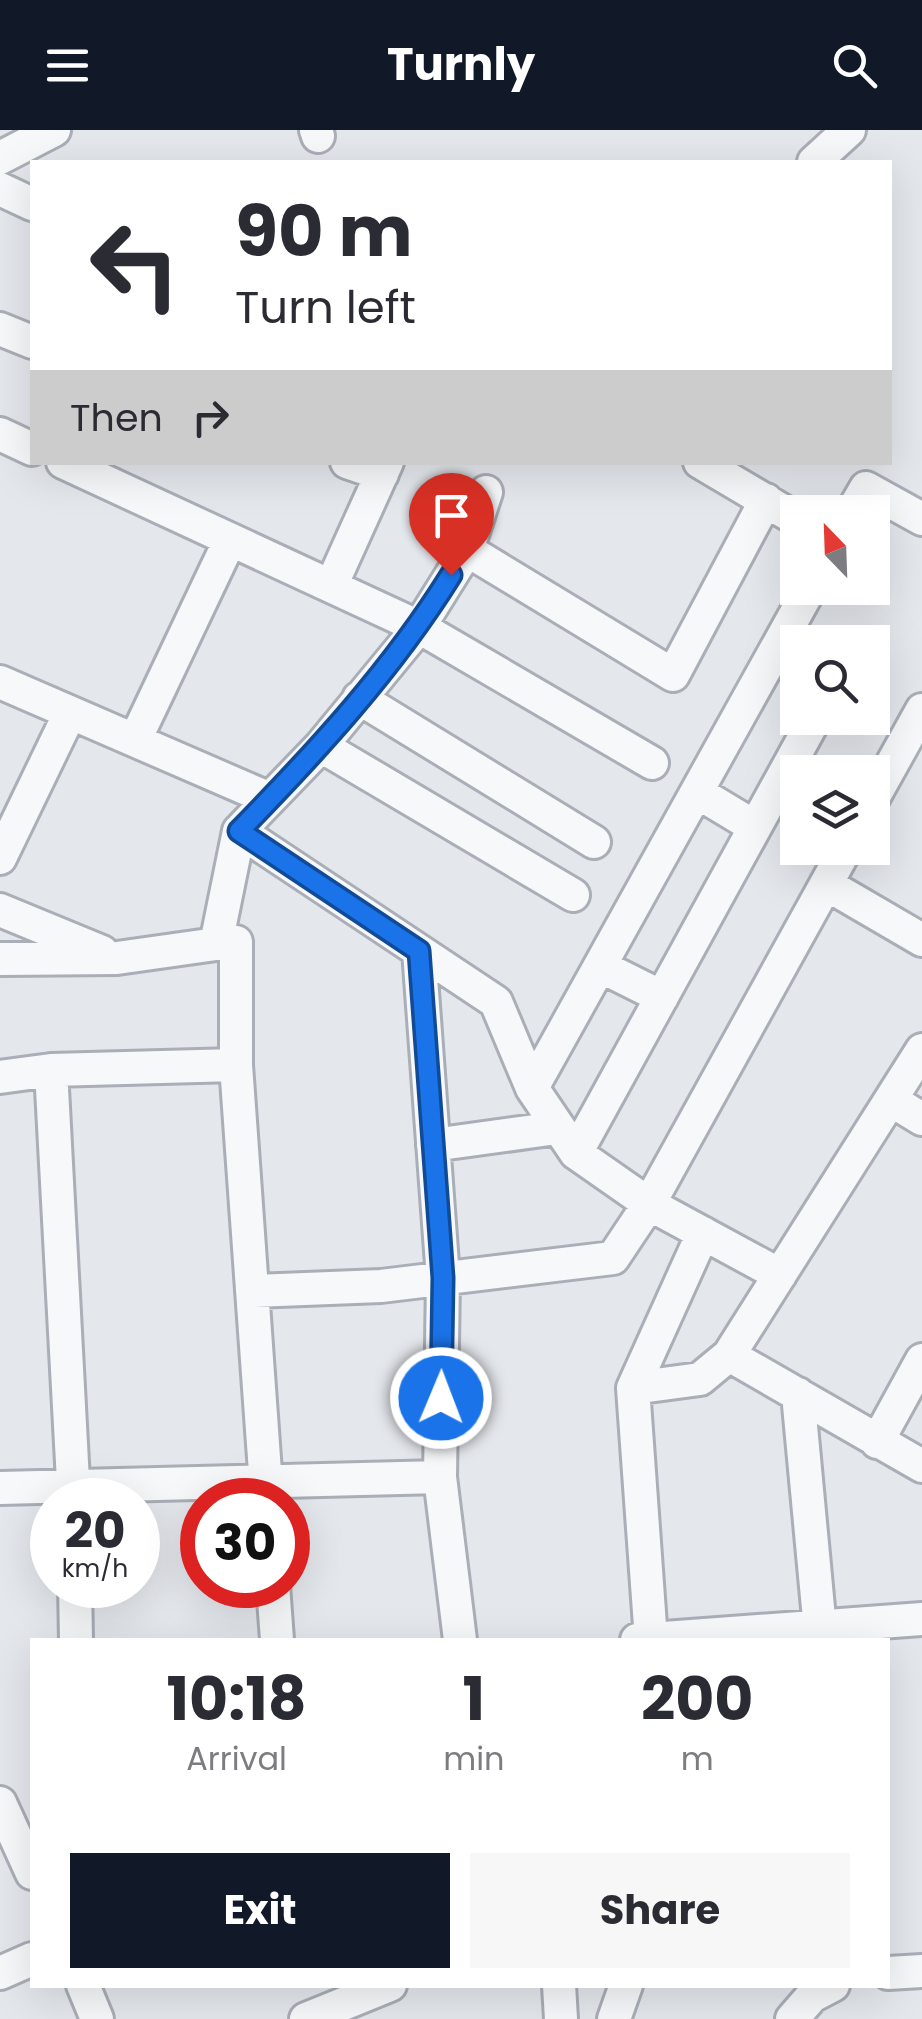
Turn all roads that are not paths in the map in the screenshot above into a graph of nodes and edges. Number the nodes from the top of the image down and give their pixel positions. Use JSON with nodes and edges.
{"nodes":[{"id":1,"x":12,"y":130,"type":"edge"},
{"id":2,"x":54,"y":130,"type":"edge"},
{"id":3,"x":848,"y":130,"type":"edge"},
{"id":4,"x":0,"y":157,"type":"edge"},
{"id":5,"x":816,"y":160,"type":"edge"},
{"id":6,"x":0,"y":189,"type":"edge"},
{"id":7,"x":30,"y":203,"type":"edge"},
{"id":8,"x":0,"y":329,"type":"edge"},
{"id":9,"x":30,"y":341,"type":"edge"},
{"id":10,"x":0,"y":434,"type":"edge"},
{"id":11,"x":30,"y":447,"type":"edge"},
{"id":12,"x":69,"y":465,"type":"edge"},
{"id":13,"x":705,"y":465,"type":"edge"},
{"id":14,"x":384,"y":468,"type":"edge"},
{"id":15,"x":486,"y":492,"type":"dead end"},
{"id":16,"x":766,"y":500,"type":"junction"},
{"id":17,"x":890,"y":502,"type":"edge"},
{"id":18,"x":780,"y":509,"type":"edge"},
{"id":19,"x":922,"y":520,"type":"edge"},
{"id":20,"x":230,"y":540,"type":"junction"},
{"id":21,"x":467,"y":550,"type":"junction"},
{"id":22,"x":331,"y":586,"type":"junction"},
{"id":23,"x":801,"y":605,"type":"edge"},
{"id":24,"x":418,"y":627,"type":"junction"},
{"id":25,"x":0,"y":682,"type":"edge"},
{"id":26,"x":359,"y":698,"type":"junction"},
{"id":27,"x":922,"y":710,"type":"edge"},
{"id":28,"x":70,"y":712,"type":"junction"},
{"id":29,"x":806,"y":735,"type":"edge"},
{"id":30,"x":135,"y":740,"type":"junction"},
{"id":31,"x":321,"y":746,"type":"junction"},
{"id":32,"x":652,"y":763,"type":"dead end"},
{"id":33,"x":890,"y":768,"type":"edge"},
{"id":34,"x":697,"y":792,"type":"junction"},
{"id":35,"x":270,"y":798,"type":"junction"},
{"id":36,"x":755,"y":827,"type":"junction"},
{"id":37,"x":239,"y":831,"type":"junction"},
{"id":38,"x":594,"y":842,"type":"dead end"},
{"id":39,"x":0,"y":858,"type":"edge"},
{"id":40,"x":837,"y":865,"type":"edge"},
{"id":41,"x":826,"y":884,"type":"junction"},
{"id":42,"x":573,"y":895,"type":"dead end"},
{"id":43,"x":0,"y":910,"type":"edge"},
{"id":44,"x":922,"y":940,"type":"edge"},
{"id":45,"x":216,"y":944,"type":"junction"},
{"id":46,"x":419,"y":951,"type":"junction"},
{"id":47,"x":118,"y":958,"type":"junction"},
{"id":48,"x":0,"y":959,"type":"edge"},
{"id":49,"x":600,"y":966,"type":"junction"},
{"id":50,"x":662,"y":997,"type":"junction"},
{"id":51,"x":922,"y":1050,"type":"edge"},
{"id":52,"x":236,"y":1065,"type":"junction"},
{"id":53,"x":51,"y":1070,"type":"junction"},
{"id":54,"x":0,"y":1076,"type":"edge"},
{"id":55,"x":532,"y":1088,"type":"junction"},
{"id":56,"x":891,"y":1100,"type":"junction"},
{"id":57,"x":922,"y":1118,"type":"edge"},
{"id":58,"x":567,"y":1141,"type":"junction"},
{"id":59,"x":433,"y":1145,"type":"junction"},
{"id":60,"x":649,"y":1204,"type":"junction"},
{"id":61,"x":703,"y":1233,"type":"junction"},
{"id":62,"x":780,"y":1275,"type":"junction"},
{"id":63,"x":443,"y":1278,"type":"junction"},
{"id":64,"x":252,"y":1291,"type":"junction"},
{"id":65,"x":729,"y":1354,"type":"junction"},
{"id":66,"x":922,"y":1360,"type":"edge"},
{"id":67,"x":633,"y":1388,"type":"junction"},
{"id":68,"x":798,"y":1394,"type":"junction"},
{"id":69,"x":877,"y":1442,"type":"junction"},
{"id":70,"x":922,"y":1466,"type":"edge"},
{"id":71,"x":440,"y":1477,"type":"junction"},
{"id":72,"x":73,"y":1478,"type":"edge"},
{"id":73,"x":265,"y":1478,"type":"edge"},
{"id":74,"x":310,"y":1487,"type":"edge"},
{"id":75,"x":0,"y":1488,"type":"edge"},
{"id":76,"x":30,"y":1490,"type":"edge"},
{"id":77,"x":75,"y":1608,"type":"edge"},
{"id":78,"x":276,"y":1608,"type":"edge"},
{"id":79,"x":922,"y":1618,"type":"edge"},
{"id":80,"x":820,"y":1633,"type":"edge"},
{"id":81,"x":76,"y":1638,"type":"edge"},
{"id":82,"x":278,"y":1638,"type":"edge"},
{"id":83,"x":460,"y":1638,"type":"edge"},
{"id":84,"x":650,"y":1638,"type":"edge"},
{"id":85,"x":699,"y":1638,"type":"edge"},
{"id":86,"x":0,"y":1803,"type":"edge"},
{"id":87,"x":30,"y":1869,"type":"edge"},
{"id":88,"x":30,"y":1960,"type":"edge"},
{"id":89,"x":922,"y":1971,"type":"edge"},
{"id":90,"x":0,"y":1973,"type":"edge"},
{"id":91,"x":890,"y":1973,"type":"edge"},
{"id":92,"x":84,"y":1988,"type":"edge"},
{"id":93,"x":379,"y":1988,"type":"edge"},
{"id":94,"x":558,"y":1988,"type":"edge"},
{"id":95,"x":625,"y":1988,"type":"edge"},
{"id":96,"x":828,"y":1988,"type":"edge"},
{"id":97,"x":318,"y":2005,"type":"edge"},
{"id":98,"x":97,"y":2019,"type":"edge"},
{"id":99,"x":561,"y":2019,"type":"edge"},
{"id":100,"x":614,"y":2019,"type":"edge"},
{"id":101,"x":792,"y":2019,"type":"edge"}],
"edges":[{"from":1,"to":4,"type":"street"},
{"from":2,"to":4,"type":"street"},
{"from":3,"to":5,"type":"street"},
{"from":6,"to":7,"type":"street"},
{"from":8,"to":9,"type":"street"},
{"from":10,"to":11,"type":"street"},
{"from":12,"to":20,"type":"street"},
{"from":13,"to":16,"type":"street"},
{"from":14,"to":22,"type":"street"},
{"from":15,"to":21,"type":"street"},
{"from":16,"to":18,"type":"street"},
{"from":16,"to":21,"type":"street"},
{"from":17,"to":19,"type":"street"},
{"from":20,"to":22,"type":"street"},
{"from":20,"to":30,"type":"street"},
{"from":21,"to":24,"type":"street"},
{"from":22,"to":24,"type":"street"},
{"from":23,"to":34,"type":"street"},
{"from":24,"to":26,"type":"street"},
{"from":24,"to":32,"type":"street"},
{"from":25,"to":28,"type":"street"},
{"from":26,"to":31,"type":"street"},
{"from":26,"to":38,"type":"street"},
{"from":27,"to":33,"type":"street"},
{"from":28,"to":30,"type":"street"},
{"from":28,"to":39,"type":"street"},
{"from":29,"to":36,"type":"street"},
{"from":30,"to":35,"type":"street"},
{"from":31,"to":35,"type":"street"},
{"from":31,"to":42,"type":"street"},
{"from":34,"to":36,"type":"street"},
{"from":34,"to":49,"type":"street"},
{"from":35,"to":37,"type":"street"},
{"from":36,"to":50,"type":"street"},
{"from":37,"to":45,"type":"street"},
{"from":37,"to":46,"type":"street"},
{"from":40,"to":41,"type":"street"},
{"from":41,"to":44,"type":"street"},
{"from":41,"to":60,"type":"street"},
{"from":43,"to":47,"type":"street"},
{"from":45,"to":47,"type":"street"},
{"from":45,"to":52,"type":"street"},
{"from":46,"to":55,"type":"street"},
{"from":46,"to":59,"type":"street"},
{"from":47,"to":48,"type":"street"},
{"from":49,"to":50,"type":"street"},
{"from":49,"to":55,"type":"street"},
{"from":50,"to":58,"type":"street"},
{"from":51,"to":56,"type":"street"},
{"from":52,"to":53,"type":"street"},
{"from":52,"to":64,"type":"street"},
{"from":53,"to":54,"type":"street"},
{"from":53,"to":72,"type":"street"},
{"from":55,"to":58,"type":"street"},
{"from":56,"to":57,"type":"street"},
{"from":56,"to":62,"type":"street"},
{"from":58,"to":59,"type":"street"},
{"from":58,"to":60,"type":"street"},
{"from":59,"to":63,"type":"street"},
{"from":60,"to":61,"type":"street"},
{"from":60,"to":63,"type":"street"},
{"from":61,"to":62,"type":"street"},
{"from":61,"to":67,"type":"street"},
{"from":62,"to":65,"type":"street"},
{"from":63,"to":64,"type":"street"},
{"from":63,"to":71,"type":"street"},
{"from":64,"to":73,"type":"street"},
{"from":65,"to":67,"type":"street"},
{"from":65,"to":68,"type":"street"},
{"from":66,"to":69,"type":"street"},
{"from":67,"to":84,"type":"street"},
{"from":68,"to":69,"type":"street"},
{"from":68,"to":80,"type":"street"},
{"from":69,"to":70,"type":"street"},
{"from":71,"to":74,"type":"street"},
{"from":71,"to":83,"type":"street"},
{"from":75,"to":76,"type":"street"},
{"from":77,"to":81,"type":"street"},
{"from":78,"to":82,"type":"street"},
{"from":79,"to":80,"type":"street"},
{"from":80,"to":85,"type":"street"},
{"from":86,"to":87,"type":"street"},
{"from":88,"to":90,"type":"street"},
{"from":89,"to":91,"type":"street"},
{"from":92,"to":98,"type":"street"},
{"from":93,"to":97,"type":"street"},
{"from":94,"to":99,"type":"street"},
{"from":95,"to":100,"type":"street"},
{"from":96,"to":101,"type":"street"}]}
